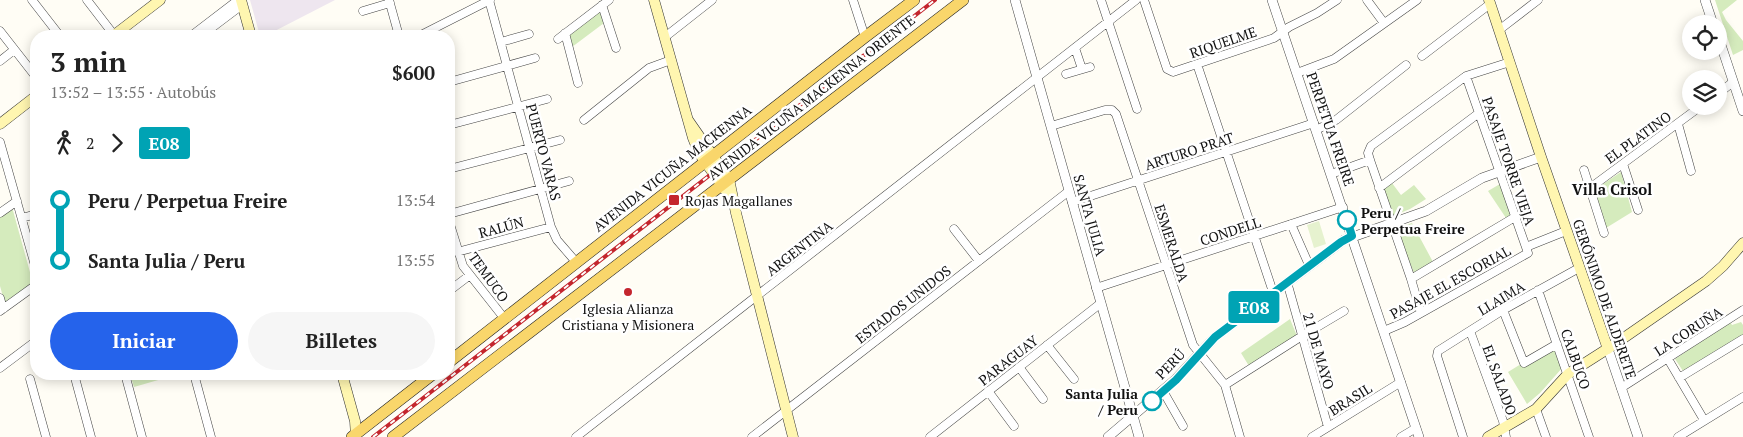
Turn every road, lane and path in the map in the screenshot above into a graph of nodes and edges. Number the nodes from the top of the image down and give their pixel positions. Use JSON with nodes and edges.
{"nodes":[{"id":1,"x":32,"y":0,"type":"edge"},
{"id":2,"x":87,"y":0,"type":"edge"},
{"id":3,"x":160,"y":0,"type":"edge"},
{"id":4,"x":490,"y":0,"type":"edge"},
{"id":5,"x":654,"y":0,"type":"edge"},
{"id":6,"x":712,"y":0,"type":"edge"},
{"id":7,"x":853,"y":0,"type":"edge"},
{"id":8,"x":914,"y":0,"type":"edge"},
{"id":9,"x":963,"y":0,"type":"edge"},
{"id":10,"x":1015,"y":0,"type":"edge"},
{"id":11,"x":1101,"y":0,"type":"edge"},
{"id":12,"x":1136,"y":0,"type":"edge"},
{"id":13,"x":1144,"y":0,"type":"edge"},
{"id":14,"x":1272,"y":0,"type":"edge"},
{"id":15,"x":1337,"y":0,"type":"edge"},
{"id":16,"x":1367,"y":0,"type":"edge"},
{"id":17,"x":1417,"y":0,"type":"edge"},
{"id":18,"x":1538,"y":0,"type":"edge"},
{"id":19,"x":1705,"y":0,"type":"edge"},
{"id":20,"x":241,"y":2,"type":"edge"},
{"id":21,"x":389,"y":2,"type":"edge"},
{"id":22,"x":605,"y":2,"type":"edge"},
{"id":23,"x":1490,"y":2,"type":"edge"},
{"id":24,"x":363,"y":11,"type":"dead end"},
{"id":25,"x":1710,"y":15,"type":"edge"},
{"id":26,"x":1108,"y":22,"type":"junction"},
{"id":27,"x":1384,"y":24,"type":"junction"},
{"id":28,"x":55,"y":30,"type":"edge"},
{"id":29,"x":110,"y":30,"type":"edge"},
{"id":30,"x":122,"y":30,"type":"edge"},
{"id":31,"x":200,"y":30,"type":"edge"},
{"id":32,"x":209,"y":30,"type":"edge"},
{"id":33,"x":249,"y":30,"type":"edge"},
{"id":34,"x":397,"y":30,"type":"edge"},
{"id":35,"x":431,"y":30,"type":"edge"},
{"id":36,"x":1499,"y":30,"type":"junction"},
{"id":37,"x":0,"y":31,"type":"edge"},
{"id":38,"x":1284,"y":32,"type":"junction"},
{"id":39,"x":565,"y":33,"type":"junction"},
{"id":40,"x":528,"y":34,"type":"dead end"},
{"id":41,"x":865,"y":37,"type":"junction"},
{"id":42,"x":558,"y":38,"type":"dead end"},
{"id":43,"x":665,"y":38,"type":"junction"},
{"id":44,"x":501,"y":42,"type":"junction"},
{"id":45,"x":616,"y":48,"type":"dead end"},
{"id":46,"x":1075,"y":48,"type":"junction"},
{"id":47,"x":14,"y":50,"type":"junction"},
{"id":48,"x":1422,"y":56,"type":"dead end"},
{"id":49,"x":535,"y":58,"type":"dead end"},
{"id":50,"x":671,"y":60,"type":"junction"},
{"id":51,"x":1726,"y":60,"type":"edge"},
{"id":52,"x":0,"y":61,"type":"edge"},
{"id":53,"x":1510,"y":62,"type":"junction"},
{"id":54,"x":1197,"y":64,"type":"junction"},
{"id":55,"x":1406,"y":65,"type":"dead end"},
{"id":56,"x":507,"y":66,"type":"junction"},
{"id":57,"x":30,"y":70,"type":"edge"},
{"id":58,"x":1297,"y":73,"type":"junction"},
{"id":59,"x":1066,"y":74,"type":"dead end"},
{"id":60,"x":1466,"y":76,"type":"junction"},
{"id":61,"x":1037,"y":78,"type":"junction"},
{"id":62,"x":455,"y":80,"type":"edge"},
{"id":63,"x":1733,"y":82,"type":"junction"},
{"id":64,"x":578,"y":83,"type":"dead end"},
{"id":65,"x":1727,"y":87,"type":"edge"},
{"id":66,"x":547,"y":99,"type":"dead end"},
{"id":67,"x":30,"y":101,"type":"edge"},
{"id":68,"x":518,"y":107,"type":"junction"},
{"id":69,"x":1137,"y":109,"type":"dead end"},
{"id":70,"x":1743,"y":111,"type":"edge"},
{"id":71,"x":1479,"y":113,"type":"junction"},
{"id":72,"x":1690,"y":115,"type":"edge"},
{"id":73,"x":584,"y":120,"type":"dead end"},
{"id":74,"x":455,"y":123,"type":"edge"},
{"id":75,"x":0,"y":124,"type":"edge"},
{"id":76,"x":1678,"y":124,"type":"junction"},
{"id":77,"x":1051,"y":126,"type":"junction"},
{"id":78,"x":1315,"y":126,"type":"junction"},
{"id":79,"x":560,"y":140,"type":"dead end"},
{"id":80,"x":0,"y":142,"type":"edge"},
{"id":81,"x":530,"y":148,"type":"junction"},
{"id":82,"x":1226,"y":152,"type":"junction"},
{"id":83,"x":2,"y":154,"type":"edge"},
{"id":84,"x":1541,"y":157,"type":"junction"},
{"id":85,"x":709,"y":159,"type":"junction"},
{"id":86,"x":1370,"y":160,"type":"junction"},
{"id":87,"x":1624,"y":164,"type":"junction"},
{"id":88,"x":455,"y":167,"type":"edge"},
{"id":89,"x":1584,"y":170,"type":"dead end"},
{"id":90,"x":1691,"y":171,"type":"dead end"},
{"id":91,"x":1500,"y":172,"type":"junction"},
{"id":92,"x":1331,"y":174,"type":"junction"},
{"id":93,"x":569,"y":181,"type":"dead end"},
{"id":94,"x":1138,"y":181,"type":"junction"},
{"id":95,"x":725,"y":182,"type":"junction"},
{"id":96,"x":1379,"y":188,"type":"junction"},
{"id":97,"x":1590,"y":188,"type":"junction"},
{"id":98,"x":541,"y":189,"type":"junction"},
{"id":99,"x":1069,"y":191,"type":"junction"},
{"id":100,"x":17,"y":201,"type":"junction"},
{"id":101,"x":1072,"y":202,"type":"junction"},
{"id":102,"x":1342,"y":207,"type":"junction"},
{"id":103,"x":1638,"y":210,"type":"dead end"},
{"id":104,"x":455,"y":212,"type":"edge"},
{"id":105,"x":0,"y":213,"type":"edge"},
{"id":106,"x":30,"y":216,"type":"edge"},
{"id":107,"x":1515,"y":217,"type":"junction"},
{"id":108,"x":22,"y":218,"type":"junction"},
{"id":109,"x":1392,"y":223,"type":"junction"},
{"id":110,"x":1291,"y":224,"type":"junction"},
{"id":111,"x":551,"y":227,"type":"junction"},
{"id":112,"x":954,"y":229,"type":"dead end"},
{"id":113,"x":1566,"y":231,"type":"junction"},
{"id":114,"x":1604,"y":233,"type":"dead end"},
{"id":115,"x":1255,"y":236,"type":"junction"},
{"id":116,"x":1352,"y":236,"type":"junction"},
{"id":117,"x":455,"y":243,"type":"edge"},
{"id":118,"x":1743,"y":244,"type":"edge"},
{"id":119,"x":30,"y":247,"type":"edge"},
{"id":120,"x":1527,"y":250,"type":"junction"},
{"id":121,"x":458,"y":254,"type":"junction"},
{"id":122,"x":455,"y":255,"type":"edge"},
{"id":123,"x":979,"y":261,"type":"junction"},
{"id":124,"x":576,"y":262,"type":"junction"},
{"id":125,"x":1166,"y":265,"type":"junction"},
{"id":126,"x":1309,"y":265,"type":"junction"},
{"id":127,"x":1579,"y":268,"type":"junction"},
{"id":128,"x":470,"y":275,"type":"junction"},
{"id":129,"x":1411,"y":279,"type":"junction"},
{"id":130,"x":1287,"y":282,"type":"junction"},
{"id":131,"x":455,"y":286,"type":"edge"},
{"id":132,"x":1096,"y":288,"type":"junction"},
{"id":133,"x":30,"y":289,"type":"edge"},
{"id":134,"x":1538,"y":290,"type":"junction"},
{"id":135,"x":1273,"y":292,"type":"junction"},
{"id":136,"x":758,"y":296,"type":"junction"},
{"id":137,"x":0,"y":298,"type":"edge"},
{"id":138,"x":1101,"y":303,"type":"junction"},
{"id":139,"x":1,"y":310,"type":"edge"},
{"id":140,"x":1503,"y":310,"type":"junction"},
{"id":141,"x":1344,"y":311,"type":"dead end"},
{"id":142,"x":1421,"y":313,"type":"junction"},
{"id":143,"x":1742,"y":314,"type":"edge"},
{"id":144,"x":504,"y":318,"type":"junction"},
{"id":145,"x":1384,"y":331,"type":"junction"},
{"id":146,"x":1470,"y":331,"type":"junction"},
{"id":147,"x":1302,"y":336,"type":"junction"},
{"id":148,"x":1743,"y":339,"type":"edge"},
{"id":149,"x":1557,"y":344,"type":"junction"},
{"id":150,"x":1047,"y":345,"type":"junction"},
{"id":151,"x":30,"y":346,"type":"edge"},
{"id":152,"x":1608,"y":349,"type":"junction"},
{"id":153,"x":1198,"y":354,"type":"junction"},
{"id":154,"x":455,"y":357,"type":"edge"},
{"id":155,"x":1668,"y":359,"type":"junction"},
{"id":156,"x":1019,"y":367,"type":"junction"},
{"id":157,"x":0,"y":368,"type":"edge"},
{"id":158,"x":1568,"y":374,"type":"junction"},
{"id":159,"x":1679,"y":378,"type":"junction"},
{"id":160,"x":1074,"y":379,"type":"dead end"},
{"id":161,"x":30,"y":380,"type":"edge"},
{"id":162,"x":76,"y":380,"type":"edge"},
{"id":163,"x":127,"y":380,"type":"edge"},
{"id":164,"x":196,"y":380,"type":"edge"},
{"id":165,"x":344,"y":380,"type":"edge"},
{"id":166,"x":425,"y":380,"type":"edge"},
{"id":167,"x":1401,"y":382,"type":"junction"},
{"id":168,"x":1224,"y":385,"type":"junction"},
{"id":169,"x":1621,"y":388,"type":"junction"},
{"id":170,"x":1163,"y":391,"type":"junction"},
{"id":171,"x":988,"y":392,"type":"junction"},
{"id":172,"x":1743,"y":397,"type":"edge"},
{"id":173,"x":1043,"y":399,"type":"dead end"},
{"id":174,"x":1536,"y":409,"type":"junction"},
{"id":175,"x":786,"y":411,"type":"junction"},
{"id":176,"x":1133,"y":417,"type":"junction"},
{"id":177,"x":1704,"y":420,"type":"junction"},
{"id":178,"x":1014,"y":426,"type":"dead end"},
{"id":179,"x":1183,"y":426,"type":"dead end"},
{"id":180,"x":1324,"y":432,"type":"edge"},
{"id":181,"x":1418,"y":432,"type":"edge"},
{"id":182,"x":1505,"y":432,"type":"edge"},
{"id":183,"x":355,"y":436,"type":"edge"},
{"id":184,"x":46,"y":437,"type":"edge"},
{"id":185,"x":91,"y":437,"type":"edge"},
{"id":186,"x":142,"y":437,"type":"edge"},
{"id":187,"x":212,"y":437,"type":"edge"},
{"id":188,"x":393,"y":437,"type":"edge"},
{"id":189,"x":576,"y":437,"type":"edge"},
{"id":190,"x":752,"y":437,"type":"edge"},
{"id":191,"x":793,"y":437,"type":"edge"},
{"id":192,"x":930,"y":437,"type":"edge"},
{"id":193,"x":1108,"y":437,"type":"edge"},
{"id":194,"x":1139,"y":437,"type":"edge"},
{"id":195,"x":1240,"y":437,"type":"edge"},
{"id":196,"x":1312,"y":437,"type":"edge"},
{"id":197,"x":1402,"y":437,"type":"edge"},
{"id":198,"x":1463,"y":437,"type":"edge"},
{"id":199,"x":1488,"y":437,"type":"edge"},
{"id":200,"x":1546,"y":437,"type":"edge"},
{"id":201,"x":1589,"y":437,"type":"edge"},
{"id":202,"x":1638,"y":437,"type":"edge"},
{"id":203,"x":1678,"y":437,"type":"edge"}],
"edges":[{"from":1,"to":28,"type":"street"},
{"from":2,"to":29,"type":"street"},
{"from":3,"to":30,"type":"main road"},
{"from":4,"to":35,"type":"street"},
{"from":4,"to":44,"type":"street","name":"PUERTO VARAS"},
{"from":5,"to":43,"type":"main road"},
{"from":6,"to":43,"type":"street"},
{"from":7,"to":41,"type":"street"},
{"from":8,"to":41,"type":"main road","name":"AVENIDA VICUÑA MACKENNA"},
{"from":9,"to":95,"type":"main road","name":"AVENIDA VICUÑA MACKENNA ORIENTE"},
{"from":10,"to":61,"type":"street","name":"SANTA JULIA"},
{"from":11,"to":26,"type":"street"},
{"from":12,"to":26,"type":"street","name":"ARGENTINA"},
{"from":13,"to":54,"type":"street","name":"RIQUELME"},
{"from":14,"to":38,"type":"street","name":"PERPETUA FREIRE"},
{"from":15,"to":38,"type":"street","name":"RIQUELME"},
{"from":16,"to":27,"type":"street"},
{"from":17,"to":27,"type":"street"},
{"from":18,"to":36,"type":"street"},
{"from":19,"to":25,"type":"street"},
{"from":20,"to":31,"type":"street"},
{"from":20,"to":32,"type":"street"},
{"from":20,"to":33,"type":"main road"},
{"from":21,"to":24,"type":"street"},
{"from":21,"to":34,"type":"street"},
{"from":22,"to":39,"type":"street"},
{"from":22,"to":45,"type":"street"},
{"from":23,"to":36,"type":"main road","name":"GERÓNIMO DE ALDERETE"},
{"from":23,"to":48,"type":"street"},
{"from":26,"to":46,"type":"street","name":"ARGENTINA"},
{"from":26,"to":69,"type":"street"},
{"from":27,"to":58,"type":"street"},
{"from":36,"to":53,"type":"main road","name":"GERÓNIMO DE ALDERETE"},
{"from":37,"to":47,"type":"street"},
{"from":38,"to":54,"type":"street","name":"RIQUELME"},
{"from":38,"to":58,"type":"street","name":"PERPETUA FREIRE"},
{"from":39,"to":42,"type":"street"},
{"from":39,"to":64,"type":"street"},
{"from":40,"to":44,"type":"street"},
{"from":41,"to":85,"type":"main road","name":"AVENIDA VICUÑA MACKENNA"},
{"from":43,"to":50,"type":"main road"},
{"from":44,"to":56,"type":"street","name":"PUERTO VARAS"},
{"from":46,"to":59,"type":"street"},
{"from":46,"to":61,"type":"street","name":"ARGENTINA"},
{"from":47,"to":52,"type":"street"},
{"from":47,"to":57,"type":"street"},
{"from":49,"to":56,"type":"street"},
{"from":50,"to":73,"type":"street"},
{"from":50,"to":85,"type":"main road"},
{"from":51,"to":63,"type":"street"},
{"from":53,"to":60,"type":"street"},
{"from":53,"to":84,"type":"main road","name":"GERÓNIMO DE ALDERETE"},
{"from":54,"to":82,"type":"street"},
{"from":55,"to":78,"type":"street","name":"ARTURO PRAT"},
{"from":56,"to":62,"type":"street"},
{"from":56,"to":68,"type":"street","name":"PUERTO VARAS"},
{"from":58,"to":78,"type":"street","name":"PERPETUA FREIRE"},
{"from":60,"to":71,"type":"street","name":"PASAJE TORRE VIEJA"},
{"from":60,"to":86,"type":"street"},
{"from":61,"to":77,"type":"street","name":"SANTA JULIA"},
{"from":61,"to":136,"type":"street","name":"ARGENTINA"},
{"from":63,"to":65,"type":"street"},
{"from":63,"to":70,"type":"street"},
{"from":66,"to":68,"type":"street"},
{"from":67,"to":75,"type":"main road"},
{"from":68,"to":74,"type":"street"},
{"from":68,"to":81,"type":"street","name":"PUERTO VARAS"},
{"from":71,"to":91,"type":"street","name":"PASAJE TORRE VIEJA"},
{"from":71,"to":96,"type":"street"},
{"from":72,"to":76,"type":"street","name":"EL PLATINO"},
{"from":76,"to":87,"type":"street","name":"EL PLATINO"},
{"from":76,"to":90,"type":"street"},
{"from":77,"to":94,"type":"street","name":"ESMERALDA"},
{"from":77,"to":99,"type":"street","name":"SANTA JULIA"},
{"from":78,"to":82,"type":"street","name":"ARTURO PRAT"},
{"from":78,"to":92,"type":"street","name":"PERPETUA FREIRE"},
{"from":79,"to":81,"type":"street"},
{"from":80,"to":83,"type":"street"},
{"from":81,"to":88,"type":"street"},
{"from":81,"to":98,"type":"street","name":"PUERTO VARAS"},
{"from":82,"to":94,"type":"street","name":"ARTURO PRAT"},
{"from":82,"to":115,"type":"street"},
{"from":83,"to":100,"type":"street"},
{"from":84,"to":91,"type":"street","name":"PERÚ"},
{"from":84,"to":113,"type":"main road","name":"GERÓNIMO DE ALDERETE"},
{"from":85,"to":95,"type":"main road"},
{"from":85,"to":124,"type":"main road","name":"AVENIDA VICUÑA MACKENNA"},
{"from":86,"to":92,"type":"street"},
{"from":86,"to":96,"type":"street"},
{"from":87,"to":97,"type":"street","name":"EL PLATINO"},
{"from":87,"to":103,"type":"street"},
{"from":89,"to":97,"type":"street"},
{"from":91,"to":107,"type":"street","name":"PASAJE TORRE VIEJA"},
{"from":91,"to":109,"type":"street","name":"PERÚ"},
{"from":92,"to":102,"type":"street","name":"PERPETUA FREIRE"},
{"from":93,"to":98,"type":"street"},
{"from":94,"to":101,"type":"street","name":"ARTURO PRAT"},
{"from":94,"to":125,"type":"street","name":"ESMERALDA"},
{"from":95,"to":136,"type":"main road"},
{"from":95,"to":188,"type":"main road","name":"AVENIDA VICUÑA MACKENNA ORIENTE"},
{"from":96,"to":109,"type":"street"},
{"from":97,"to":114,"type":"street"},
{"from":98,"to":104,"type":"street"},
{"from":98,"to":111,"type":"street","name":"PUERTO VARAS"},
{"from":99,"to":101,"type":"street","name":"SANTA JULIA"},
{"from":99,"to":123,"type":"street","name":"ESTADOS UNIDOS"},
{"from":100,"to":105,"type":"street"},
{"from":100,"to":108,"type":"street"},
{"from":101,"to":132,"type":"street","name":"SANTA JULIA"},
{"from":102,"to":110,"type":"street","name":"CONDELL"},
{"from":102,"to":116,"type":"street","name":"PERPETUA FREIRE"},
{"from":106,"to":108,"type":"street"},
{"from":107,"to":120,"type":"street","name":"PASAJE TORRE VIEJA"},
{"from":107,"to":129,"type":"street"},
{"from":108,"to":119,"type":"street"},
{"from":109,"to":116,"type":"street","name":"PERÚ"},
{"from":109,"to":129,"type":"street"},
{"from":110,"to":115,"type":"street","name":"CONDELL"},
{"from":110,"to":126,"type":"street"},
{"from":111,"to":121,"type":"street","name":"RALÚN"},
{"from":111,"to":124,"type":"street","name":"PUERTO VARAS"},
{"from":112,"to":123,"type":"street"},
{"from":113,"to":120,"type":"street","name":"PASAJE EL ESCORIAL"},
{"from":113,"to":127,"type":"main road","name":"GERÓNIMO DE ALDERETE"},
{"from":115,"to":125,"type":"street","name":"CONDELL"},
{"from":115,"to":135,"type":"street"},
{"from":116,"to":126,"type":"street","name":"PERÚ"},
{"from":116,"to":145,"type":"street","name":"PERPETUA FREIRE"},
{"from":117,"to":121,"type":"street","name":"TEMUCO"},
{"from":118,"to":152,"type":"main road"},
{"from":120,"to":142,"type":"street","name":"PASAJE EL ESCORIAL"},
{"from":121,"to":122,"type":"street","name":"RALÚN"},
{"from":121,"to":128,"type":"street","name":"TEMUCO"},
{"from":123,"to":175,"type":"street","name":"ESTADOS UNIDOS"},
{"from":124,"to":144,"type":"main road","name":"AVENIDA VICUÑA MACKENNA"},
{"from":125,"to":132,"type":"street","name":"CONDELL"},
{"from":125,"to":153,"type":"street","name":"ESMERALDA"},
{"from":126,"to":130,"type":"street","name":"PERÚ"},
{"from":127,"to":134,"type":"street","name":"LLAIMA"},
{"from":127,"to":152,"type":"main road","name":"GERÓNIMO DE ALDERETE"},
{"from":128,"to":131,"type":"street"},
{"from":128,"to":144,"type":"street","name":"TEMUCO"},
{"from":129,"to":142,"type":"street"},
{"from":130,"to":135,"type":"street","name":"PERÚ"},
{"from":130,"to":147,"type":"street","name":"21 DE MAYO"},
{"from":132,"to":138,"type":"street","name":"SANTA JULIA"},
{"from":133,"to":139,"type":"street"},
{"from":134,"to":140,"type":"street","name":"LLAIMA"},
{"from":134,"to":149,"type":"street","name":"CALBUCO"},
{"from":135,"to":153,"type":"street","name":"PERÚ"},
{"from":136,"to":175,"type":"main road"},
{"from":136,"to":189,"type":"street","name":"ARGENTINA"},
{"from":137,"to":139,"type":"street"},
{"from":138,"to":150,"type":"street","name":"PARAGUAY"},
{"from":138,"to":176,"type":"street","name":"SANTA JULIA"},
{"from":140,"to":146,"type":"street","name":"LLAIMA"},
{"from":140,"to":149,"type":"street"},
{"from":141,"to":147,"type":"street"},
{"from":142,"to":145,"type":"street","name":"PASAJE EL ESCORIAL"},
{"from":143,"to":155,"type":"street","name":"LA CORUÑA"},
{"from":144,"to":154,"type":"main road","name":"AVENIDA VICUÑA MACKENNA"},
{"from":145,"to":167,"type":"street","name":"PERPETUA FREIRE"},
{"from":146,"to":182,"type":"street","name":"EL SALADO"},
{"from":146,"to":198,"type":"street","name":"LLAIMA"},
{"from":147,"to":168,"type":"street"},
{"from":147,"to":180,"type":"street","name":"21 DE MAYO"},
{"from":148,"to":159,"type":"street"},
{"from":149,"to":158,"type":"street","name":"CALBUCO"},
{"from":150,"to":156,"type":"street","name":"PARAGUAY"},
{"from":150,"to":160,"type":"street"},
{"from":151,"to":157,"type":"street"},
{"from":152,"to":158,"type":"main road"},
{"from":152,"to":169,"type":"street","name":"GERÓNIMO DE ALDERETE"},
{"from":153,"to":168,"type":"street","name":"ESMERALDA"},
{"from":153,"to":170,"type":"street","name":"PERÚ"},
{"from":155,"to":159,"type":"street"},
{"from":155,"to":169,"type":"street","name":"LA CORUÑA"},
{"from":156,"to":171,"type":"street","name":"PARAGUAY"},
{"from":156,"to":173,"type":"street"},
{"from":158,"to":174,"type":"main road"},
{"from":158,"to":201,"type":"street","name":"CALBUCO"},
{"from":159,"to":177,"type":"street"},
{"from":161,"to":184,"type":"street"},
{"from":162,"to":185,"type":"street"},
{"from":163,"to":186,"type":"street"},
{"from":164,"to":187,"type":"street"},
{"from":165,"to":183,"type":"main road"},
{"from":166,"to":183,"type":"main road"},
{"from":167,"to":180,"type":"street","name":"BRASIL"},
{"from":167,"to":181,"type":"street","name":"PERPETUA FREIRE"},
{"from":168,"to":195,"type":"street","name":"ESMERALDA"},
{"from":169,"to":202,"type":"street","name":"GERÓNIMO DE ALDERETE"},
{"from":170,"to":176,"type":"street","name":"PERÚ"},
{"from":170,"to":179,"type":"street"},
{"from":171,"to":178,"type":"street"},
{"from":171,"to":192,"type":"street","name":"PARAGUAY"},
{"from":172,"to":177,"type":"street"},
{"from":174,"to":182,"type":"main road"},
{"from":174,"to":200,"type":"street"},
{"from":175,"to":190,"type":"street","name":"ESTADOS UNIDOS"},
{"from":175,"to":191,"type":"main road"},
{"from":176,"to":193,"type":"street","name":"PERÚ"},
{"from":176,"to":194,"type":"street","name":"SANTA JULIA"},
{"from":177,"to":203,"type":"street"},
{"from":180,"to":196,"type":"street","name":"BRASIL"},
{"from":181,"to":197,"type":"street"},
{"from":182,"to":199,"type":"main road"}]}
